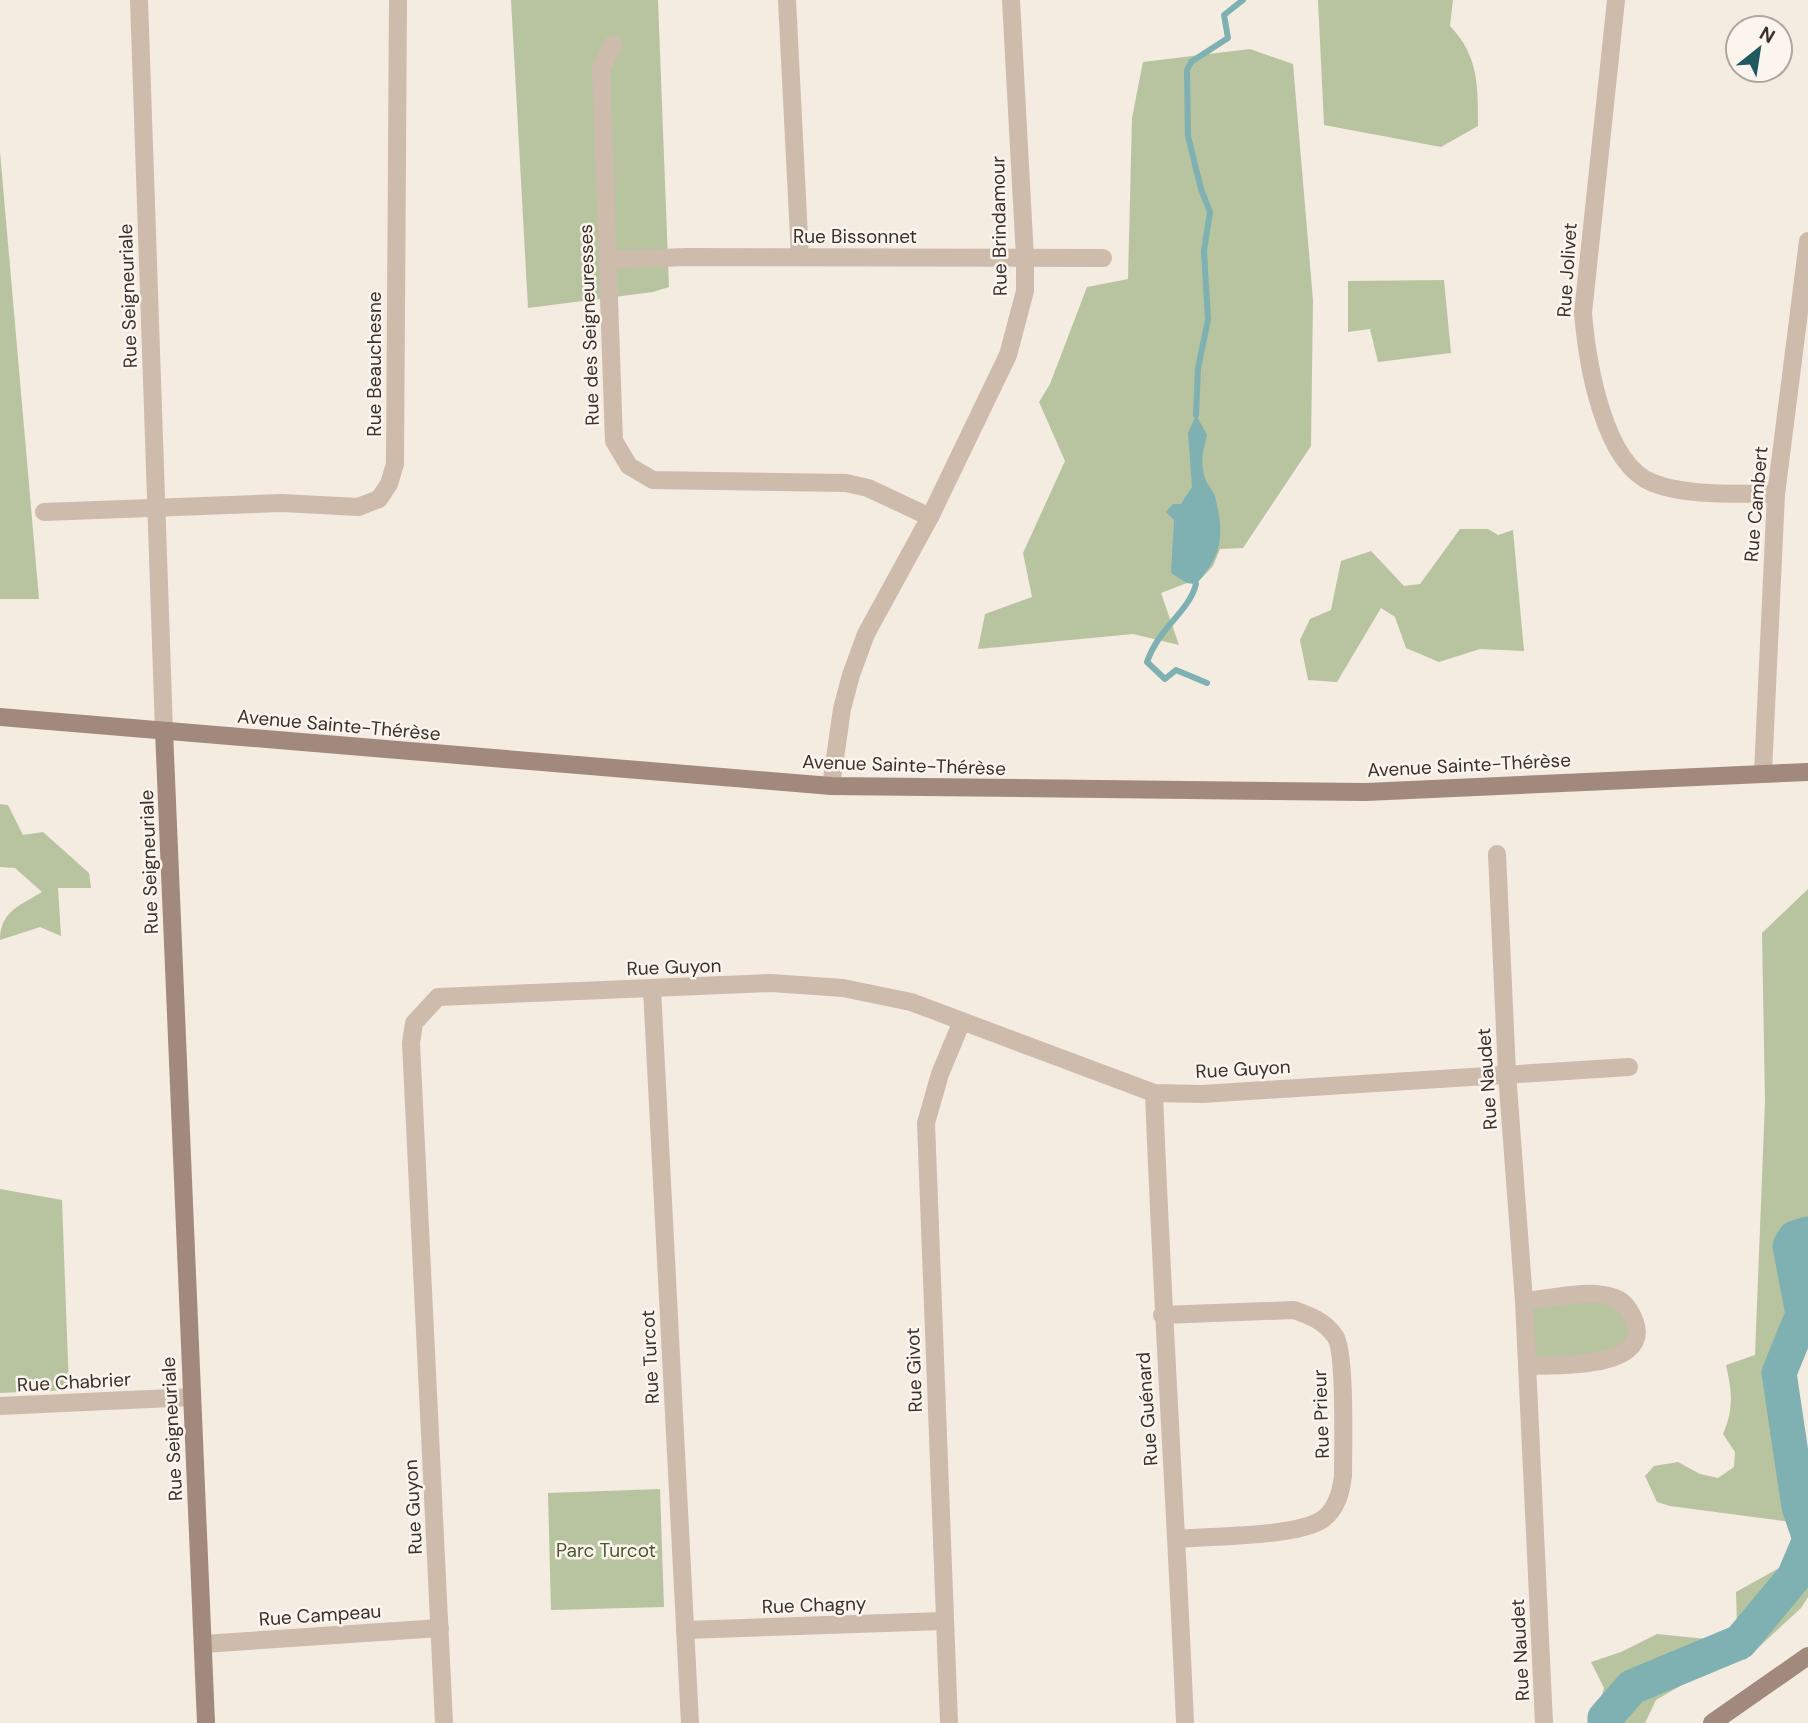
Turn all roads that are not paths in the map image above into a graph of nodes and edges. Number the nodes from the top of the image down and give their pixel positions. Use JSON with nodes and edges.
{"nodes":[{"id":1,"x":139,"y":0,"type":"edge"},
{"id":2,"x":398,"y":0,"type":"edge"},
{"id":3,"x":787,"y":0,"type":"edge"},
{"id":4,"x":1011,"y":0,"type":"edge"},
{"id":5,"x":1616,"y":0,"type":"edge"},
{"id":6,"x":613,"y":44,"type":"dead end"},
{"id":7,"x":1808,"y":241,"type":"edge"},
{"id":8,"x":800,"y":257,"type":"junction"},
{"id":9,"x":1025,"y":258,"type":"junction"},
{"id":10,"x":1103,"y":258,"type":"dead end"},
{"id":11,"x":608,"y":260,"type":"junction"},
{"id":12,"x":1806,"y":270,"type":"edge"},
{"id":13,"x":1776,"y":494,"type":"junction"},
{"id":14,"x":156,"y":508,"type":"junction"},
{"id":15,"x":44,"y":512,"type":"dead end"},
{"id":16,"x":930,"y":517,"type":"junction"},
{"id":17,"x":0,"y":717,"type":"edge"},
{"id":18,"x":164,"y":732,"type":"junction"},
{"id":19,"x":1763,"y":772,"type":"junction"},
{"id":20,"x":1808,"y":772,"type":"edge"},
{"id":21,"x":831,"y":786,"type":"junction"},
{"id":22,"x":1497,"y":854,"type":"dead end"},
{"id":23,"x":652,"y":989,"type":"junction"},
{"id":24,"x":962,"y":1021,"type":"junction"},
{"id":25,"x":1629,"y":1067,"type":"dead end"},
{"id":26,"x":1507,"y":1073,"type":"junction"},
{"id":27,"x":1154,"y":1093,"type":"junction"},
{"id":28,"x":1524,"y":1301,"type":"junction"},
{"id":29,"x":1162,"y":1315,"type":"junction"},
{"id":30,"x":1527,"y":1366,"type":"junction"},
{"id":31,"x":192,"y":1397,"type":"junction"},
{"id":32,"x":0,"y":1406,"type":"edge"},
{"id":33,"x":1177,"y":1539,"type":"junction"},
{"id":34,"x":943,"y":1621,"type":"junction"},
{"id":35,"x":440,"y":1628,"type":"junction"},
{"id":36,"x":685,"y":1630,"type":"junction"},
{"id":37,"x":203,"y":1644,"type":"junction"},
{"id":38,"x":1808,"y":1656,"type":"edge"},
{"id":39,"x":206,"y":1723,"type":"edge"},
{"id":40,"x":444,"y":1723,"type":"edge"},
{"id":41,"x":690,"y":1723,"type":"edge"},
{"id":42,"x":949,"y":1723,"type":"edge"},
{"id":43,"x":1185,"y":1723,"type":"edge"},
{"id":44,"x":1544,"y":1723,"type":"edge"},
{"id":45,"x":1712,"y":1723,"type":"edge"}],
"edges":[{"from":1,"to":14,"type":"street","name":"Rue Seigneuriale"},
{"from":2,"to":14,"type":"street","name":"Rue Beauchesne"},
{"from":3,"to":8,"type":"street"},
{"from":4,"to":9,"type":"street","name":"Rue Brindamour"},
{"from":5,"to":13,"type":"street","name":"Rue Jolivet"},
{"from":6,"to":11,"type":"street","name":"Rue des Seigneuresses"},
{"from":7,"to":12,"type":"street","name":"Rue Cambert"},
{"from":8,"to":9,"type":"street","name":"Rue Bissonnet"},
{"from":8,"to":11,"type":"street","name":"Rue Bissonnet"},
{"from":9,"to":10,"type":"street","name":"Rue Bissonnet"},
{"from":9,"to":16,"type":"street","name":"Rue Brindamour"},
{"from":11,"to":16,"type":"street","name":"Rue des Seigneuresses"},
{"from":12,"to":13,"type":"street","name":"Rue Cambert"},
{"from":13,"to":19,"type":"street","name":"Rue Cambert"},
{"from":14,"to":15,"type":"street","name":"Rue Beauchesne"},
{"from":14,"to":18,"type":"street","name":"Rue Seigneuriale"},
{"from":16,"to":21,"type":"street","name":"Rue Brindamour"},
{"from":17,"to":18,"type":"street","name":"Avenue Sainte-Thérèse"},
{"from":18,"to":21,"type":"street","name":"Avenue Sainte-Thérèse"},
{"from":18,"to":31,"type":"street","name":"Rue Seigneuriale"},
{"from":19,"to":20,"type":"street","name":"Avenue Sainte-Thérèse"},
{"from":19,"to":21,"type":"street","name":"Avenue Sainte-Thérèse"},
{"from":22,"to":26,"type":"street","name":"Rue Naudet"},
{"from":23,"to":24,"type":"street","name":"Rue Guyon"},
{"from":23,"to":35,"type":"street","name":"Rue Guyon"},
{"from":23,"to":36,"type":"street","name":"Rue Turcot"},
{"from":24,"to":27,"type":"street","name":"Rue Guyon"},
{"from":24,"to":34,"type":"street","name":"Rue Givot"},
{"from":25,"to":26,"type":"street","name":"Rue Guyon"},
{"from":26,"to":27,"type":"street","name":"Rue Guyon"},
{"from":26,"to":28,"type":"street","name":"Rue Naudet"},
{"from":27,"to":29,"type":"street","name":"Rue Guénard"},
{"from":28,"to":30,"type":"street","name":"Rue Naudet"},
{"from":28,"to":30,"type":"street"},
{"from":29,"to":33,"type":"street","name":"Rue Guénard"},
{"from":29,"to":33,"type":"street","name":"Rue Prieur"},
{"from":30,"to":44,"type":"street","name":"Rue Naudet"},
{"from":31,"to":32,"type":"street","name":"Rue Chabrier"},
{"from":31,"to":37,"type":"street","name":"Rue Seigneuriale"},
{"from":33,"to":43,"type":"street","name":"Rue Guénard"},
{"from":34,"to":36,"type":"street","name":"Rue Chagny"},
{"from":34,"to":42,"type":"street","name":"Rue Givot"},
{"from":35,"to":37,"type":"street","name":"Rue Campeau"},
{"from":35,"to":40,"type":"street","name":"Rue Guyon"},
{"from":36,"to":41,"type":"street","name":"Rue Turcot"},
{"from":37,"to":39,"type":"street","name":"Rue Seigneuriale"},
{"from":38,"to":45,"type":"street"}]}
